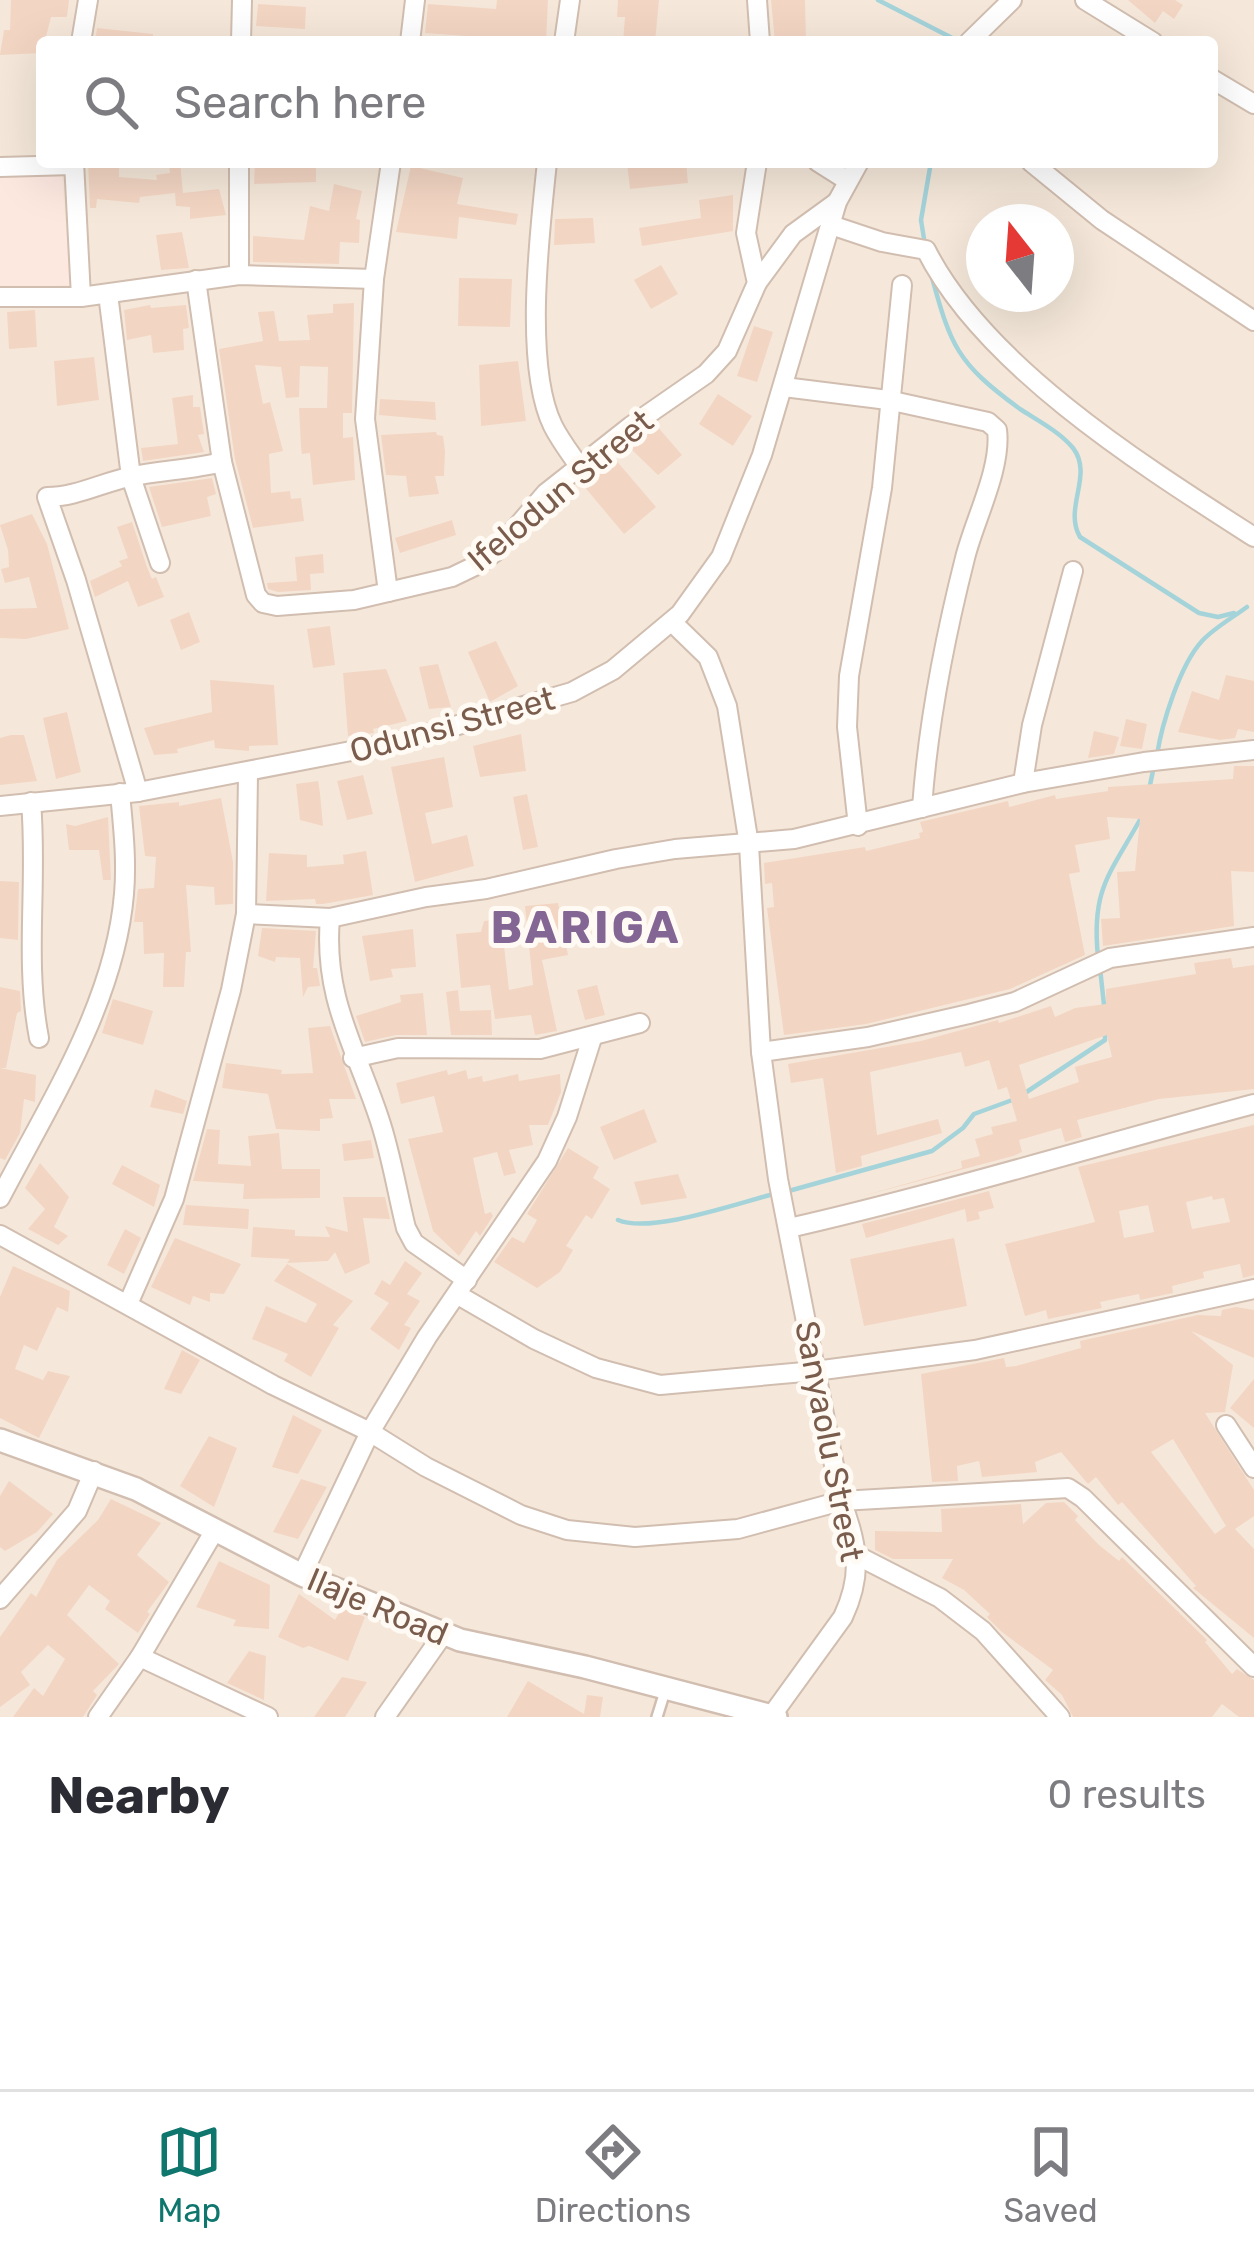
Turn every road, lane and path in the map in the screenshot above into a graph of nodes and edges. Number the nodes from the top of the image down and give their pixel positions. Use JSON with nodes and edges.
{"nodes":[{"id":1,"x":88,"y":0,"type":"edge"},
{"id":2,"x":242,"y":0,"type":"edge"},
{"id":3,"x":416,"y":0,"type":"edge"},
{"id":4,"x":570,"y":0,"type":"edge"},
{"id":5,"x":757,"y":0,"type":"edge"},
{"id":6,"x":1012,"y":0,"type":"edge"},
{"id":7,"x":1085,"y":0,"type":"edge"},
{"id":8,"x":82,"y":36,"type":"edge"},
{"id":9,"x":241,"y":36,"type":"edge"},
{"id":10,"x":411,"y":36,"type":"edge"},
{"id":11,"x":565,"y":36,"type":"edge"},
{"id":12,"x":760,"y":36,"type":"edge"},
{"id":13,"x":975,"y":36,"type":"edge"},
{"id":14,"x":1143,"y":36,"type":"edge"},
{"id":15,"x":1218,"y":83,"type":"edge"},
{"id":16,"x":1254,"y":104,"type":"edge"},
{"id":17,"x":36,"y":165,"type":"edge"},
{"id":18,"x":0,"y":167,"type":"edge"},
{"id":19,"x":74,"y":168,"type":"edge"},
{"id":20,"x":239,"y":168,"type":"edge"},
{"id":21,"x":390,"y":168,"type":"edge"},
{"id":22,"x":546,"y":168,"type":"edge"},
{"id":23,"x":756,"y":168,"type":"edge"},
{"id":24,"x":827,"y":168,"type":"edge"},
{"id":25,"x":856,"y":168,"type":"edge"},
{"id":26,"x":1037,"y":168,"type":"edge"},
{"id":27,"x":848,"y":181,"type":"junction"},
{"id":28,"x":837,"y":202,"type":"junction"},
{"id":29,"x":831,"y":225,"type":"junction"},
{"id":30,"x":239,"y":275,"type":"junction"},
{"id":31,"x":374,"y":279,"type":"junction"},
{"id":32,"x":196,"y":280,"type":"junction"},
{"id":33,"x":757,"y":283,"type":"junction"},
{"id":34,"x":902,"y":285,"type":"dead end"},
{"id":35,"x":108,"y":294,"type":"junction"},
{"id":36,"x":0,"y":297,"type":"edge"},
{"id":37,"x":81,"y":297,"type":"junction"},
{"id":38,"x":1254,"y":321,"type":"edge"},
{"id":39,"x":784,"y":387,"type":"junction"},
{"id":40,"x":889,"y":400,"type":"junction"},
{"id":41,"x":222,"y":462,"type":"junction"},
{"id":42,"x":579,"y":466,"type":"junction"},
{"id":43,"x":131,"y":476,"type":"junction"},
{"id":44,"x":1254,"y":537,"type":"edge"},
{"id":45,"x":160,"y":563,"type":"dead end"},
{"id":46,"x":1073,"y":571,"type":"dead end"},
{"id":47,"x":388,"y":592,"type":"junction"},
{"id":48,"x":672,"y":622,"type":"junction"},
{"id":49,"x":1254,"y":750,"type":"edge"},
{"id":50,"x":248,"y":774,"type":"junction"},
{"id":51,"x":1023,"y":784,"type":"junction"},
{"id":52,"x":129,"y":792,"type":"junction"},
{"id":53,"x":31,"y":802,"type":"junction"},
{"id":54,"x":0,"y":806,"type":"edge"},
{"id":55,"x":922,"y":808,"type":"junction"},
{"id":56,"x":858,"y":826,"type":"junction"},
{"id":57,"x":749,"y":844,"type":"junction"},
{"id":58,"x":246,"y":914,"type":"junction"},
{"id":59,"x":330,"y":918,"type":"junction"},
{"id":60,"x":1254,"y":937,"type":"edge"},
{"id":61,"x":640,"y":1023,"type":"dead end"},
{"id":62,"x":38,"y":1038,"type":"dead end"},
{"id":63,"x":592,"y":1038,"type":"junction"},
{"id":64,"x":761,"y":1052,"type":"junction"},
{"id":65,"x":353,"y":1058,"type":"junction"},
{"id":66,"x":1254,"y":1104,"type":"edge"},
{"id":67,"x":0,"y":1198,"type":"edge"},
{"id":68,"x":788,"y":1222,"type":"junction"},
{"id":69,"x":0,"y":1235,"type":"edge"},
{"id":70,"x":462,"y":1287,"type":"junction"},
{"id":71,"x":1254,"y":1289,"type":"edge"},
{"id":72,"x":128,"y":1304,"type":"junction"},
{"id":73,"x":815,"y":1371,"type":"junction"},
{"id":74,"x":1226,"y":1425,"type":"dead end"},
{"id":75,"x":370,"y":1432,"type":"junction"},
{"id":76,"x":0,"y":1440,"type":"edge"},
{"id":77,"x":1254,"y":1468,"type":"edge"},
{"id":78,"x":94,"y":1471,"type":"junction"},
{"id":79,"x":842,"y":1501,"type":"junction"},
{"id":80,"x":214,"y":1530,"type":"junction"},
{"id":81,"x":858,"y":1556,"type":"junction"},
{"id":82,"x":302,"y":1575,"type":"junction"},
{"id":83,"x":0,"y":1599,"type":"edge"},
{"id":84,"x":444,"y":1633,"type":"junction"},
{"id":85,"x":140,"y":1657,"type":"junction"},
{"id":86,"x":1254,"y":1666,"type":"edge"},
{"id":87,"x":666,"y":1688,"type":"junction"},
{"id":88,"x":774,"y":1716,"type":"edge"},
{"id":89,"x":98,"y":1717,"type":"edge"},
{"id":90,"x":268,"y":1717,"type":"edge"},
{"id":91,"x":385,"y":1717,"type":"edge"},
{"id":92,"x":657,"y":1717,"type":"edge"},
{"id":93,"x":1060,"y":1717,"type":"edge"}],
"edges":[{"from":1,"to":8,"type":"street"},
{"from":2,"to":9,"type":"street"},
{"from":3,"to":10,"type":"street"},
{"from":4,"to":11,"type":"street"},
{"from":5,"to":12,"type":"street"},
{"from":6,"to":13,"type":"street"},
{"from":7,"to":14,"type":"street"},
{"from":15,"to":16,"type":"street"},
{"from":17,"to":18,"type":"street"},
{"from":19,"to":37,"type":"street"},
{"from":20,"to":30,"type":"street"},
{"from":21,"to":31,"type":"street"},
{"from":22,"to":42,"type":"street"},
{"from":23,"to":33,"type":"street"},
{"from":24,"to":27,"type":"street"},
{"from":25,"to":27,"type":"street","name":"Odunsi Street"},
{"from":26,"to":38,"type":"street"},
{"from":27,"to":28,"type":"street","name":"Odunsi Street"},
{"from":28,"to":29,"type":"street","name":"Odunsi Street"},
{"from":28,"to":33,"type":"street","name":"Ifelodun Street"},
{"from":29,"to":39,"type":"street","name":"Odunsi Street"},
{"from":29,"to":44,"type":"street"},
{"from":30,"to":31,"type":"street"},
{"from":30,"to":32,"type":"street"},
{"from":31,"to":47,"type":"street"},
{"from":32,"to":35,"type":"street"},
{"from":32,"to":41,"type":"street"},
{"from":33,"to":42,"type":"street","name":"Ifelodun Street"},
{"from":34,"to":40,"type":"street"},
{"from":35,"to":37,"type":"street"},
{"from":35,"to":43,"type":"street"},
{"from":36,"to":37,"type":"street"},
{"from":39,"to":40,"type":"street"},
{"from":39,"to":48,"type":"street","name":"Odunsi Street"},
{"from":40,"to":55,"type":"street"},
{"from":40,"to":56,"type":"street"},
{"from":41,"to":43,"type":"street"},
{"from":41,"to":47,"type":"street","name":"Ifelodun Street"},
{"from":42,"to":47,"type":"street","name":"Ifelodun Street"},
{"from":43,"to":45,"type":"street"},
{"from":43,"to":52,"type":"street"},
{"from":46,"to":51,"type":"street"},
{"from":48,"to":50,"type":"street","name":"Odunsi Street"},
{"from":48,"to":57,"type":"street","name":"Sanyaolu Street"},
{"from":49,"to":51,"type":"street"},
{"from":50,"to":52,"type":"street","name":"Odunsi Street"},
{"from":50,"to":58,"type":"street"},
{"from":51,"to":55,"type":"street"},
{"from":52,"to":53,"type":"street","name":"Odunsi Street"},
{"from":52,"to":67,"type":"street"},
{"from":53,"to":54,"type":"street","name":"Odunsi Street"},
{"from":53,"to":62,"type":"street"},
{"from":55,"to":56,"type":"street"},
{"from":56,"to":57,"type":"street"},
{"from":57,"to":59,"type":"street"},
{"from":57,"to":64,"type":"street","name":"Sanyaolu Street"},
{"from":58,"to":59,"type":"street"},
{"from":58,"to":72,"type":"street"},
{"from":59,"to":65,"type":"street"},
{"from":60,"to":64,"type":"street"},
{"from":61,"to":63,"type":"street"},
{"from":63,"to":65,"type":"street"},
{"from":63,"to":70,"type":"street"},
{"from":64,"to":68,"type":"street","name":"Sanyaolu Street"},
{"from":65,"to":70,"type":"street"},
{"from":66,"to":68,"type":"street"},
{"from":68,"to":73,"type":"street","name":"Sanyaolu Street"},
{"from":69,"to":72,"type":"street"},
{"from":70,"to":73,"type":"street"},
{"from":70,"to":75,"type":"street"},
{"from":71,"to":73,"type":"street"},
{"from":72,"to":75,"type":"street"},
{"from":73,"to":79,"type":"street","name":"Sanyaolu Street"},
{"from":74,"to":77,"type":"street"},
{"from":75,"to":79,"type":"street"},
{"from":75,"to":82,"type":"street"},
{"from":76,"to":78,"type":"street","name":"Ilaje Road"},
{"from":78,"to":80,"type":"street","name":"Ilaje Road"},
{"from":78,"to":83,"type":"street"},
{"from":79,"to":81,"type":"street","name":"Sanyaolu Street"},
{"from":79,"to":86,"type":"street"},
{"from":80,"to":82,"type":"street","name":"Ilaje Road"},
{"from":80,"to":85,"type":"street"},
{"from":81,"to":88,"type":"street","name":"Sanyaolu Street"},
{"from":81,"to":93,"type":"street"},
{"from":82,"to":84,"type":"street","name":"Ilaje Road"},
{"from":84,"to":87,"type":"street","name":"Ilaje Road"},
{"from":84,"to":91,"type":"street"},
{"from":85,"to":89,"type":"street"},
{"from":85,"to":90,"type":"street"},
{"from":87,"to":88,"type":"street","name":"Ilaje Road"},
{"from":87,"to":92,"type":"lane"}]}
